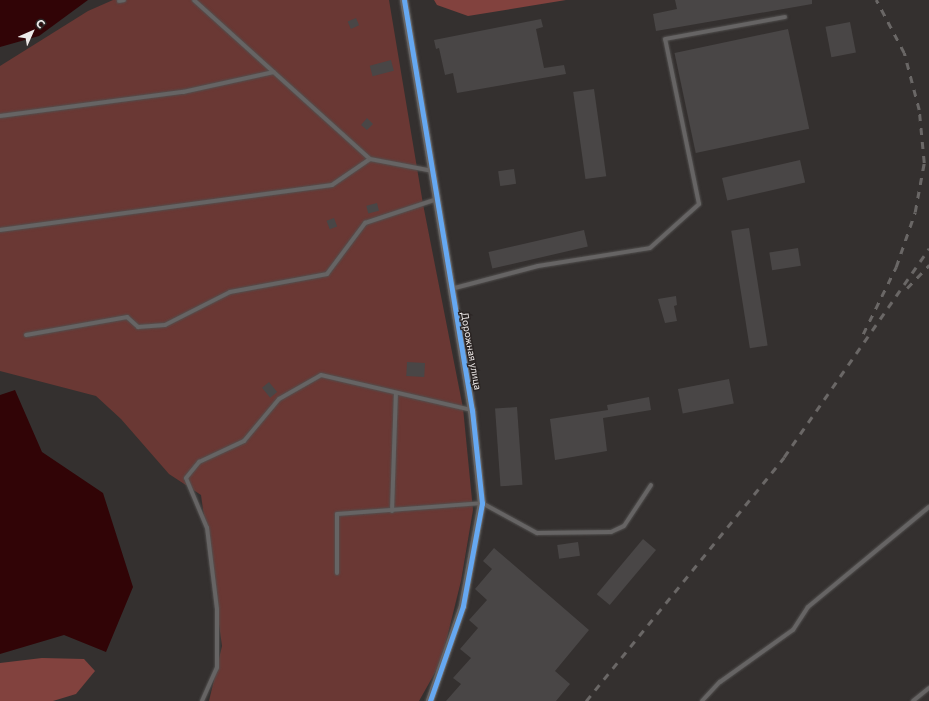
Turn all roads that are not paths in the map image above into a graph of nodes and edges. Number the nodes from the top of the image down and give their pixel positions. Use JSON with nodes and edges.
{"nodes":[{"id":1,"x":124,"y":0,"type":"edge"},
{"id":2,"x":194,"y":0,"type":"edge"},
{"id":3,"x":404,"y":0,"type":"edge"},
{"id":4,"x":119,"y":1,"type":"dead end"},
{"id":5,"x":784,"y":17,"type":"dead end"},
{"id":6,"x":274,"y":72,"type":"junction"},
{"id":7,"x":0,"y":116,"type":"edge"},
{"id":8,"x":370,"y":159,"type":"junction"},
{"id":9,"x":434,"y":171,"type":"junction"},
{"id":10,"x":438,"y":199,"type":"junction"},
{"id":11,"x":0,"y":230,"type":"edge"},
{"id":12,"x":451,"y":289,"type":"junction"},
{"id":13,"x":26,"y":334,"type":"dead end"},
{"id":14,"x":396,"y":393,"type":"junction"},
{"id":15,"x":472,"y":410,"type":"junction"},
{"id":16,"x":651,"y":485,"type":"dead end"},
{"id":17,"x":482,"y":503,"type":"junction"},
{"id":18,"x":929,"y":507,"type":"edge"},
{"id":19,"x":392,"y":511,"type":"junction"},
{"id":20,"x":337,"y":573,"type":"dead end"},
{"id":21,"x":929,"y":688,"type":"edge"},
{"id":22,"x":202,"y":701,"type":"edge"},
{"id":23,"x":430,"y":701,"type":"edge"},
{"id":24,"x":702,"y":701,"type":"edge"},
{"id":25,"x":913,"y":701,"type":"edge"}],
"edges":[{"from":1,"to":4,"type":"lane"},
{"from":2,"to":6,"type":"lane"},
{"from":3,"to":9,"type":"street","name":"Дорожная улица"},
{"from":5,"to":12,"type":"lane"},
{"from":6,"to":7,"type":"lane"},
{"from":6,"to":8,"type":"lane"},
{"from":8,"to":9,"type":"lane"},
{"from":8,"to":11,"type":"lane"},
{"from":9,"to":10,"type":"street","name":"Дорожная улица"},
{"from":10,"to":12,"type":"street","name":"Дорожная улица"},
{"from":10,"to":13,"type":"lane"},
{"from":12,"to":15,"type":"street","name":"Дорожная улица"},
{"from":14,"to":15,"type":"lane"},
{"from":14,"to":19,"type":"lane"},
{"from":14,"to":22,"type":"lane"},
{"from":15,"to":17,"type":"street","name":"Дорожная улица"},
{"from":16,"to":17,"type":"lane"},
{"from":17,"to":19,"type":"lane"},
{"from":17,"to":23,"type":"street","name":"Дорожная улица"},
{"from":18,"to":24,"type":"lane"},
{"from":19,"to":20,"type":"lane"},
{"from":21,"to":25,"type":"lane"}]}
